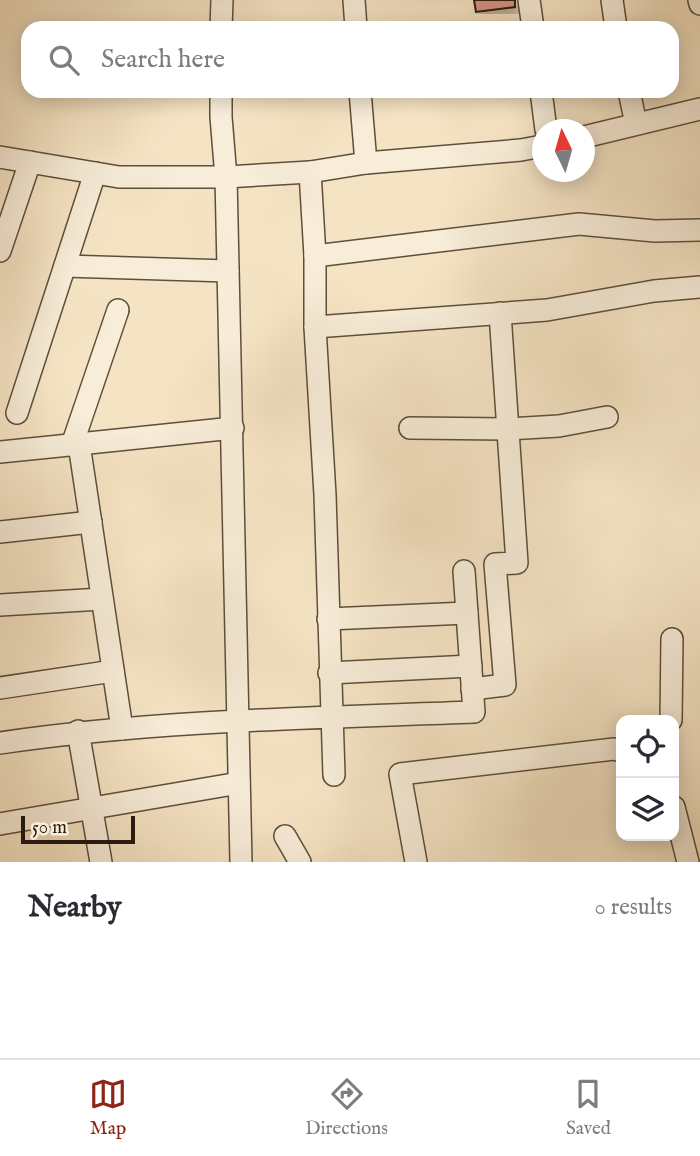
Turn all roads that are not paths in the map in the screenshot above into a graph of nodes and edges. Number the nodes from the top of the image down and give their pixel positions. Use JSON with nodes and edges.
{"nodes":[{"id":1,"x":222,"y":0,"type":"edge"},
{"id":2,"x":354,"y":0,"type":"edge"},
{"id":3,"x":529,"y":0,"type":"edge"},
{"id":4,"x":612,"y":0,"type":"edge"},
{"id":5,"x":222,"y":21,"type":"edge"},
{"id":6,"x":356,"y":21,"type":"edge"},
{"id":7,"x":532,"y":21,"type":"edge"},
{"id":8,"x":615,"y":21,"type":"edge"},
{"id":9,"x":221,"y":98,"type":"edge"},
{"id":10,"x":361,"y":98,"type":"edge"},
{"id":11,"x":542,"y":98,"type":"edge"},
{"id":12,"x":630,"y":98,"type":"edge"},
{"id":13,"x":700,"y":108,"type":"edge"},
{"id":14,"x":545,"y":119,"type":"edge"},
{"id":15,"x":636,"y":124,"type":"junction"},
{"id":16,"x":595,"y":134,"type":"edge"},
{"id":17,"x":532,"y":148,"type":"edge"},
{"id":18,"x":0,"y":157,"type":"edge"},
{"id":19,"x":30,"y":162,"type":"junction"},
{"id":20,"x":366,"y":163,"type":"junction"},
{"id":21,"x":310,"y":172,"type":"junction"},
{"id":22,"x":96,"y":173,"type":"junction"},
{"id":23,"x":226,"y":177,"type":"junction"},
{"id":24,"x":700,"y":230,"type":"edge"},
{"id":25,"x":0,"y":249,"type":"edge"},
{"id":26,"x":315,"y":256,"type":"junction"},
{"id":27,"x":65,"y":266,"type":"junction"},
{"id":28,"x":228,"y":271,"type":"junction"},
{"id":29,"x":700,"y":287,"type":"edge"},
{"id":30,"x":118,"y":310,"type":"dead end"},
{"id":31,"x":500,"y":313,"type":"junction"},
{"id":32,"x":315,"y":327,"type":"junction"},
{"id":33,"x":17,"y":413,"type":"dead end"},
{"id":34,"x":607,"y":417,"type":"dead end"},
{"id":35,"x":233,"y":428,"type":"junction"},
{"id":36,"x":410,"y":428,"type":"dead end"},
{"id":37,"x":507,"y":429,"type":"junction"},
{"id":38,"x":76,"y":444,"type":"junction"},
{"id":39,"x":0,"y":452,"type":"edge"},
{"id":40,"x":91,"y":522,"type":"junction"},
{"id":41,"x":0,"y":532,"type":"edge"},
{"id":42,"x":464,"y":571,"type":"dead end"},
{"id":43,"x":102,"y":598,"type":"junction"},
{"id":44,"x":0,"y":605,"type":"edge"},
{"id":45,"x":467,"y":613,"type":"junction"},
{"id":46,"x":328,"y":619,"type":"junction"},
{"id":47,"x":673,"y":639,"type":"dead end"},
{"id":48,"x":471,"y":666,"type":"junction"},
{"id":49,"x":113,"y":671,"type":"junction"},
{"id":50,"x":329,"y":673,"type":"junction"},
{"id":51,"x":0,"y":688,"type":"edge"},
{"id":52,"x":472,"y":690,"type":"junction"},
{"id":53,"x":671,"y":715,"type":"edge"},
{"id":54,"x":330,"y":717,"type":"junction"},
{"id":55,"x":238,"y":720,"type":"junction"},
{"id":56,"x":121,"y":729,"type":"junction"},
{"id":57,"x":78,"y":731,"type":"junction"},
{"id":58,"x":0,"y":743,"type":"edge"},
{"id":59,"x":616,"y":750,"type":"edge"},
{"id":60,"x":334,"y":775,"type":"dead end"},
{"id":61,"x":239,"y":782,"type":"junction"},
{"id":62,"x":92,"y":808,"type":"junction"},
{"id":63,"x":0,"y":824,"type":"edge"},
{"id":64,"x":679,"y":827,"type":"edge"},
{"id":65,"x":285,"y":836,"type":"dead end"},
{"id":66,"x":102,"y":862,"type":"edge"},
{"id":67,"x":241,"y":862,"type":"edge"},
{"id":68,"x":300,"y":862,"type":"edge"},
{"id":69,"x":416,"y":862,"type":"edge"},
{"id":70,"x":688,"y":862,"type":"edge"}],
"edges":[{"from":1,"to":5,"type":"street"},
{"from":2,"to":6,"type":"street"},
{"from":3,"to":7,"type":"street"},
{"from":4,"to":8,"type":"street"},
{"from":9,"to":23,"type":"street"},
{"from":10,"to":20,"type":"street"},
{"from":11,"to":14,"type":"street"},
{"from":12,"to":15,"type":"street"},
{"from":13,"to":15,"type":"street"},
{"from":15,"to":16,"type":"street"},
{"from":17,"to":20,"type":"street"},
{"from":18,"to":19,"type":"street"},
{"from":19,"to":22,"type":"street"},
{"from":19,"to":25,"type":"street"},
{"from":20,"to":21,"type":"street"},
{"from":21,"to":23,"type":"street"},
{"from":21,"to":26,"type":"street"},
{"from":22,"to":23,"type":"street"},
{"from":22,"to":27,"type":"street"},
{"from":23,"to":28,"type":"street"},
{"from":24,"to":26,"type":"street"},
{"from":26,"to":32,"type":"street"},
{"from":27,"to":28,"type":"street"},
{"from":27,"to":33,"type":"street"},
{"from":28,"to":35,"type":"street"},
{"from":29,"to":31,"type":"street"},
{"from":30,"to":38,"type":"street"},
{"from":31,"to":32,"type":"street"},
{"from":31,"to":37,"type":"street"},
{"from":32,"to":46,"type":"street"},
{"from":34,"to":37,"type":"street"},
{"from":35,"to":38,"type":"street"},
{"from":35,"to":55,"type":"street"},
{"from":36,"to":37,"type":"street"},
{"from":37,"to":52,"type":"street"},
{"from":38,"to":39,"type":"street"},
{"from":38,"to":40,"type":"street"},
{"from":40,"to":41,"type":"street"},
{"from":40,"to":43,"type":"street"},
{"from":42,"to":45,"type":"street"},
{"from":43,"to":44,"type":"street"},
{"from":43,"to":49,"type":"street"},
{"from":45,"to":46,"type":"street"},
{"from":45,"to":48,"type":"street"},
{"from":46,"to":50,"type":"street"},
{"from":47,"to":53,"type":"street"},
{"from":48,"to":50,"type":"street"},
{"from":48,"to":52,"type":"street"},
{"from":49,"to":51,"type":"street"},
{"from":49,"to":56,"type":"street"},
{"from":50,"to":54,"type":"street"},
{"from":52,"to":54,"type":"street"},
{"from":54,"to":55,"type":"street"},
{"from":54,"to":60,"type":"street"},
{"from":55,"to":56,"type":"street"},
{"from":55,"to":61,"type":"street"},
{"from":56,"to":57,"type":"street"},
{"from":57,"to":58,"type":"street"},
{"from":57,"to":62,"type":"street"},
{"from":59,"to":69,"type":"street"},
{"from":61,"to":62,"type":"street"},
{"from":61,"to":67,"type":"street"},
{"from":62,"to":63,"type":"street"},
{"from":62,"to":66,"type":"street"},
{"from":64,"to":70,"type":"street"},
{"from":65,"to":68,"type":"street"}]}
